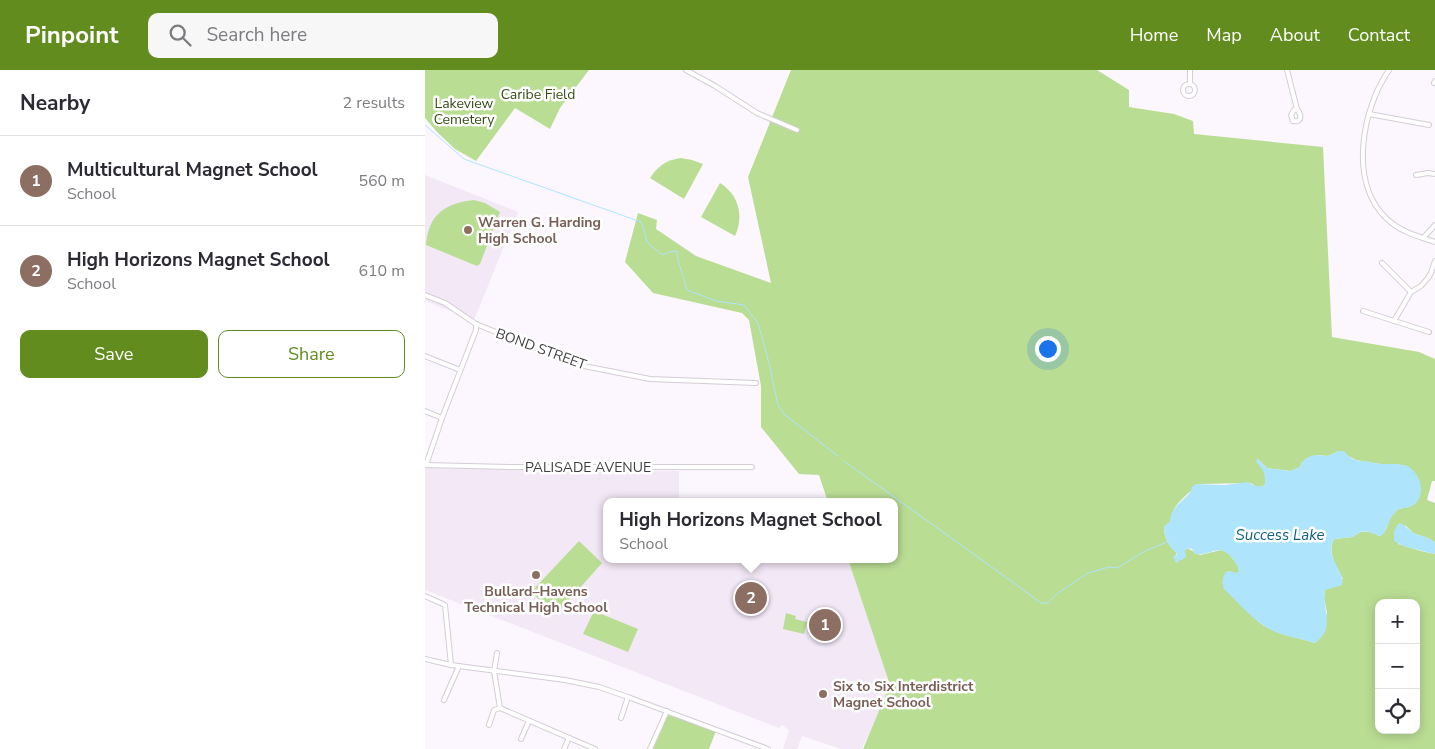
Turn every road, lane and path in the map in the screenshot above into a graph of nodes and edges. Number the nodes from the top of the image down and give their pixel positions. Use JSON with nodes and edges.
{"nodes":[{"id":1,"x":686,"y":70,"type":"edge"},
{"id":2,"x":1190,"y":70,"type":"edge"},
{"id":3,"x":1287,"y":70,"type":"edge"},
{"id":4,"x":1389,"y":70,"type":"edge"},
{"id":5,"x":1190,"y":84,"type":"dead end"},
{"id":6,"x":1297,"y":109,"type":"dead end"},
{"id":7,"x":1369,"y":114,"type":"junction"},
{"id":8,"x":1429,"y":125,"type":"dead end"},
{"id":9,"x":797,"y":130,"type":"dead end"},
{"id":10,"x":1435,"y":174,"type":"edge"},
{"id":11,"x":1415,"y":175,"type":"dead end"},
{"id":12,"x":1435,"y":225,"type":"edge"},
{"id":13,"x":1423,"y":238,"type":"junction"},
{"id":14,"x":1435,"y":242,"type":"edge"},
{"id":15,"x":1435,"y":261,"type":"edge"},
{"id":16,"x":1382,"y":263,"type":"dead end"},
{"id":17,"x":1411,"y":292,"type":"junction"},
{"id":18,"x":425,"y":295,"type":"edge"},
{"id":19,"x":1363,"y":311,"type":"dead end"},
{"id":20,"x":1394,"y":321,"type":"junction"},
{"id":21,"x":476,"y":324,"type":"junction"},
{"id":22,"x":1429,"y":332,"type":"dead end"},
{"id":23,"x":425,"y":356,"type":"edge"},
{"id":24,"x":461,"y":370,"type":"junction"},
{"id":25,"x":755,"y":382,"type":"dead end"},
{"id":26,"x":425,"y":411,"type":"edge"},
{"id":27,"x":441,"y":418,"type":"junction"},
{"id":28,"x":426,"y":465,"type":"edge"},
{"id":29,"x":752,"y":467,"type":"dead end"},
{"id":30,"x":425,"y":596,"type":"edge"},
{"id":31,"x":497,"y":653,"type":"dead end"},
{"id":32,"x":425,"y":659,"type":"edge"},
{"id":33,"x":451,"y":665,"type":"junction"},
{"id":34,"x":459,"y":666,"type":"junction"},
{"id":35,"x":494,"y":671,"type":"junction"},
{"id":36,"x":628,"y":696,"type":"junction"},
{"id":37,"x":444,"y":700,"type":"dead end"},
{"id":38,"x":500,"y":708,"type":"junction"},
{"id":39,"x":667,"y":711,"type":"junction"},
{"id":40,"x":621,"y":718,"type":"dead end"},
{"id":41,"x":529,"y":721,"type":"junction"},
{"id":42,"x":489,"y":725,"type":"dead end"},
{"id":43,"x":569,"y":738,"type":"junction"},
{"id":44,"x":521,"y":739,"type":"dead end"},
{"id":45,"x":564,"y":749,"type":"edge"},
{"id":46,"x":595,"y":749,"type":"edge"},
{"id":47,"x":650,"y":749,"type":"edge"},
{"id":48,"x":768,"y":749,"type":"edge"}],
"edges":[{"from":1,"to":9,"type":"street"},
{"from":2,"to":5,"type":"street"},
{"from":3,"to":6,"type":"street"},
{"from":4,"to":7,"type":"street"},
{"from":7,"to":8,"type":"street"},
{"from":7,"to":13,"type":"street"},
{"from":10,"to":11,"type":"street"},
{"from":12,"to":13,"type":"street"},
{"from":13,"to":14,"type":"street"},
{"from":15,"to":17,"type":"street"},
{"from":16,"to":17,"type":"street"},
{"from":17,"to":20,"type":"street"},
{"from":18,"to":21,"type":"street","name":"BOND STREET"},
{"from":19,"to":20,"type":"street"},
{"from":20,"to":22,"type":"street"},
{"from":21,"to":24,"type":"street"},
{"from":21,"to":25,"type":"street","name":"BOND STREET"},
{"from":23,"to":24,"type":"street"},
{"from":24,"to":27,"type":"street"},
{"from":26,"to":27,"type":"street"},
{"from":27,"to":28,"type":"street"},
{"from":28,"to":29,"type":"street","name":"PALISADE AVENUE"},
{"from":30,"to":33,"type":"street"},
{"from":31,"to":35,"type":"street"},
{"from":32,"to":33,"type":"street"},
{"from":33,"to":34,"type":"street"},
{"from":34,"to":35,"type":"street"},
{"from":34,"to":37,"type":"street"},
{"from":35,"to":36,"type":"street"},
{"from":35,"to":38,"type":"street"},
{"from":36,"to":39,"type":"street"},
{"from":36,"to":40,"type":"street"},
{"from":38,"to":41,"type":"street"},
{"from":38,"to":42,"type":"street"},
{"from":39,"to":47,"type":"street"},
{"from":39,"to":48,"type":"street"},
{"from":41,"to":43,"type":"street"},
{"from":41,"to":44,"type":"street"},
{"from":43,"to":45,"type":"street"},
{"from":43,"to":46,"type":"street"}]}
